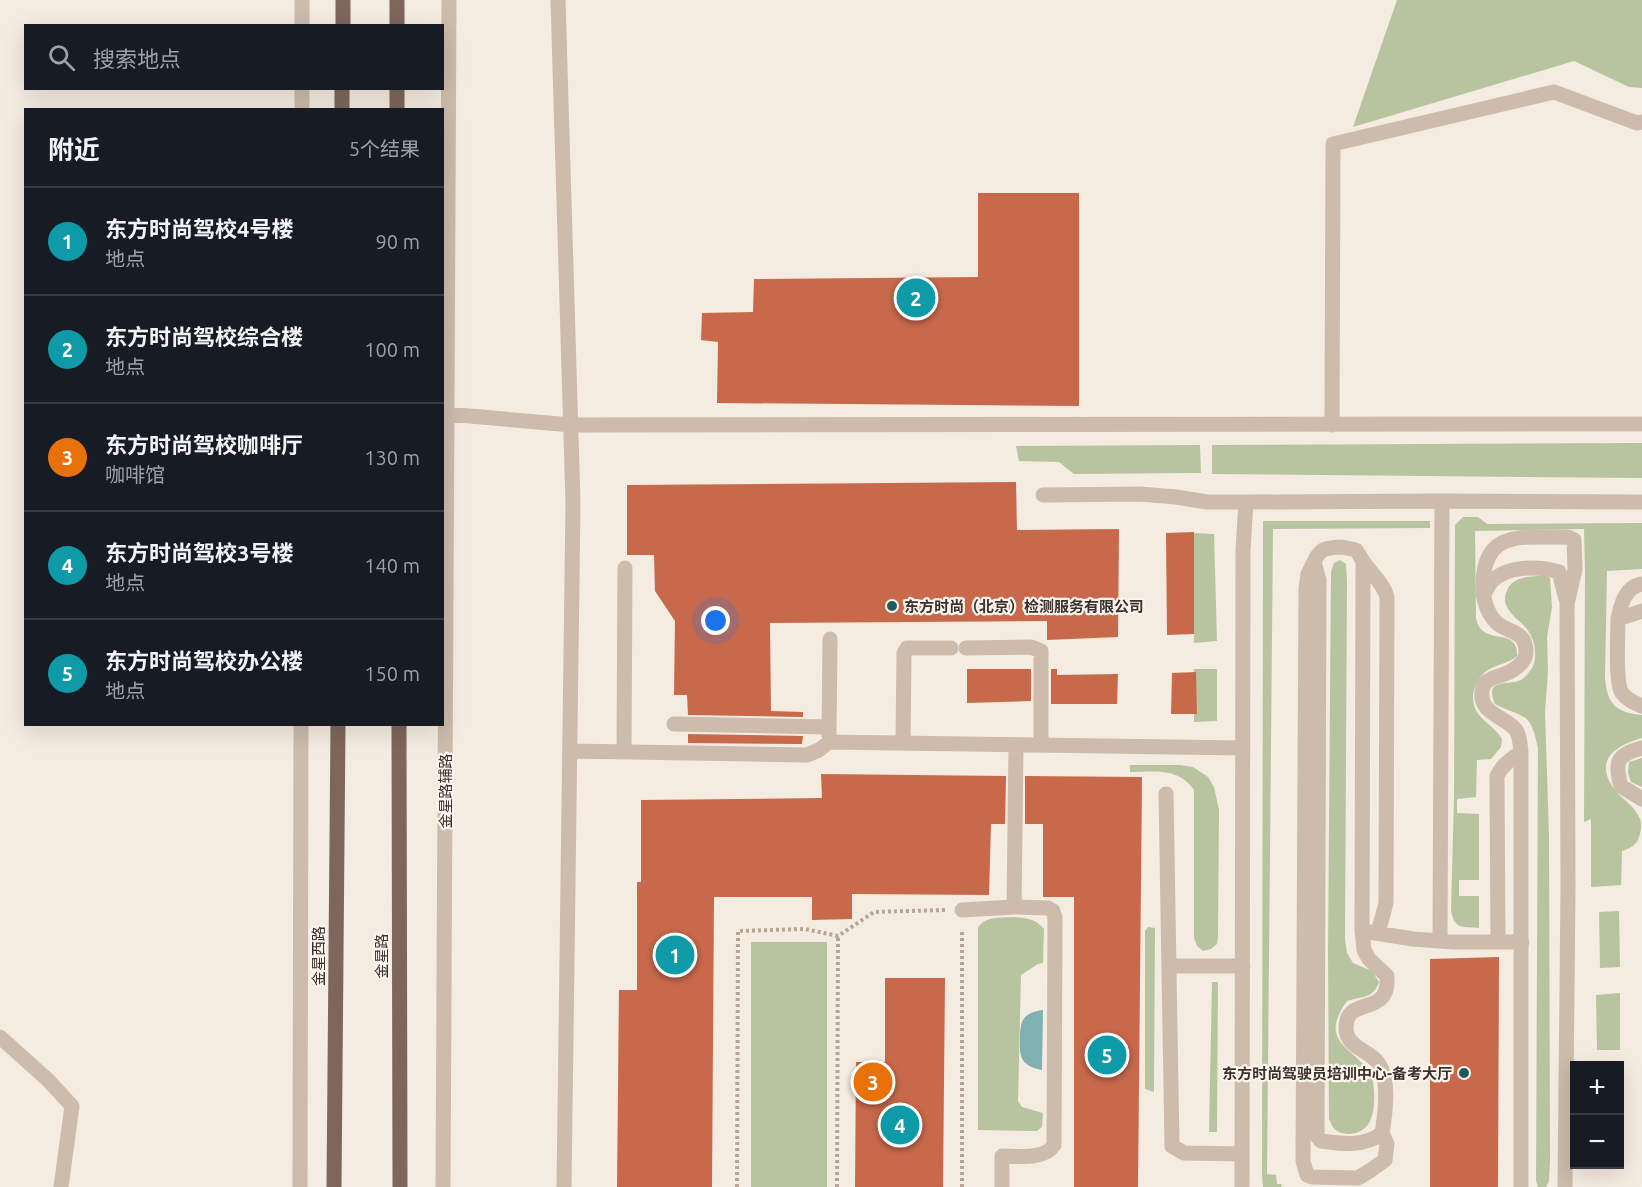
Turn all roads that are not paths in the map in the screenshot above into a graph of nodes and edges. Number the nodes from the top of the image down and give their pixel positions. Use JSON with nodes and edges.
{"nodes":[{"id":1,"x":302,"y":0,"type":"edge"},
{"id":2,"x":343,"y":0,"type":"edge"},
{"id":3,"x":397,"y":0,"type":"edge"},
{"id":4,"x":449,"y":0,"type":"edge"},
{"id":5,"x":558,"y":0,"type":"edge"},
{"id":6,"x":302,"y":24,"type":"edge"},
{"id":7,"x":343,"y":24,"type":"edge"},
{"id":8,"x":397,"y":24,"type":"edge"},
{"id":9,"x":302,"y":90,"type":"edge"},
{"id":10,"x":342,"y":90,"type":"edge"},
{"id":11,"x":397,"y":90,"type":"edge"},
{"id":12,"x":302,"y":108,"type":"edge"},
{"id":13,"x":342,"y":108,"type":"edge"},
{"id":14,"x":397,"y":108,"type":"edge"},
{"id":15,"x":1642,"y":122,"type":"edge"},
{"id":16,"x":445,"y":408,"type":"edge"},
{"id":17,"x":1642,"y":424,"type":"edge"},
{"id":18,"x":571,"y":425,"type":"junction"},
{"id":19,"x":1332,"y":425,"type":"junction"},
{"id":20,"x":1043,"y":495,"type":"dead end"},
{"id":21,"x":1442,"y":501,"type":"junction"},
{"id":22,"x":1246,"y":502,"type":"junction"},
{"id":23,"x":1642,"y":502,"type":"edge"},
{"id":24,"x":1363,"y":561,"type":"junction"},
{"id":25,"x":1314,"y":562,"type":"junction"},
{"id":26,"x":626,"y":568,"type":"dead end"},
{"id":27,"x":1642,"y":584,"type":"edge"},
{"id":28,"x":1483,"y":595,"type":"junction"},
{"id":29,"x":1567,"y":604,"type":"junction"},
{"id":30,"x":1642,"y":611,"type":"edge"},
{"id":31,"x":1618,"y":618,"type":"junction"},
{"id":32,"x":904,"y":636,"type":"dead end"},
{"id":33,"x":830,"y":639,"type":"dead end"},
{"id":34,"x":904,"y":653,"type":"junction"},
{"id":35,"x":1642,"y":706,"type":"edge"},
{"id":36,"x":674,"y":724,"type":"dead end"},
{"id":37,"x":301,"y":726,"type":"edge"},
{"id":38,"x":338,"y":726,"type":"edge"},
{"id":39,"x":399,"y":726,"type":"edge"},
{"id":40,"x":829,"y":735,"type":"junction"},
{"id":41,"x":903,"y":743,"type":"junction"},
{"id":42,"x":1016,"y":745,"type":"junction"},
{"id":43,"x":1041,"y":745,"type":"junction"},
{"id":44,"x":1243,"y":748,"type":"junction"},
{"id":45,"x":1642,"y":748,"type":"edge"},
{"id":46,"x":570,"y":751,"type":"junction"},
{"id":47,"x":624,"y":752,"type":"junction"},
{"id":48,"x":1521,"y":752,"type":"junction"},
{"id":49,"x":1166,"y":794,"type":"dead end"},
{"id":50,"x":1642,"y":800,"type":"edge"},
{"id":51,"x":1014,"y":907,"type":"junction"},
{"id":52,"x":962,"y":910,"type":"road end"},
{"id":53,"x":1370,"y":932,"type":"junction"},
{"id":54,"x":1440,"y":941,"type":"junction"},
{"id":55,"x":1498,"y":942,"type":"junction"},
{"id":56,"x":1522,"y":942,"type":"junction"},
{"id":57,"x":1169,"y":966,"type":"junction"},
{"id":58,"x":1243,"y":966,"type":"junction"},
{"id":59,"x":0,"y":1037,"type":"edge"},
{"id":60,"x":1382,"y":1133,"type":"junction"},
{"id":61,"x":1242,"y":1154,"type":"junction"},
{"id":62,"x":61,"y":1187,"type":"edge"},
{"id":63,"x":300,"y":1187,"type":"edge"},
{"id":64,"x":334,"y":1187,"type":"edge"},
{"id":65,"x":400,"y":1187,"type":"edge"},
{"id":66,"x":443,"y":1187,"type":"edge"},
{"id":67,"x":564,"y":1187,"type":"edge"},
{"id":68,"x":1002,"y":1187,"type":"edge"},
{"id":69,"x":1242,"y":1187,"type":"edge"},
{"id":70,"x":1521,"y":1187,"type":"edge"},
{"id":71,"x":1565,"y":1187,"type":"edge"}],
"edges":[{"from":1,"to":6,"type":"street"},
{"from":2,"to":7,"type":"main road"},
{"from":3,"to":8,"type":"main road"},
{"from":4,"to":16,"type":"street","name":"金星路辅路"},
{"from":5,"to":18,"type":"street"},
{"from":9,"to":12,"type":"street"},
{"from":10,"to":13,"type":"main road"},
{"from":11,"to":14,"type":"main road"},
{"from":15,"to":19,"type":"street"},
{"from":16,"to":18,"type":"street"},
{"from":16,"to":66,"type":"street","name":"金星路辅路"},
{"from":17,"to":19,"type":"street"},
{"from":18,"to":19,"type":"street"},
{"from":18,"to":46,"type":"street"},
{"from":20,"to":22,"type":"street"},
{"from":21,"to":22,"type":"street"},
{"from":21,"to":23,"type":"street"},
{"from":21,"to":54,"type":"street"},
{"from":22,"to":44,"type":"street"},
{"from":24,"to":25,"type":"street"},
{"from":24,"to":53,"type":"street"},
{"from":24,"to":53,"type":"street"},
{"from":25,"to":60,"type":"street"},
{"from":25,"to":60,"type":"street"},
{"from":26,"to":47,"type":"street"},
{"from":27,"to":31,"type":"street"},
{"from":28,"to":29,"type":"street"},
{"from":28,"to":29,"type":"street"},
{"from":28,"to":48,"type":"street"},
{"from":29,"to":71,"type":"street"},
{"from":30,"to":31,"type":"street"},
{"from":31,"to":35,"type":"street"},
{"from":32,"to":34,"type":"street"},
{"from":33,"to":40,"type":"street"},
{"from":34,"to":41,"type":"street"},
{"from":34,"to":43,"type":"street"},
{"from":36,"to":40,"type":"street"},
{"from":37,"to":63,"type":"street"},
{"from":38,"to":64,"type":"main road","name":"金星西路"},
{"from":39,"to":65,"type":"main road","name":"金星路"},
{"from":40,"to":41,"type":"street"},
{"from":40,"to":47,"type":"street"},
{"from":41,"to":42,"type":"street"},
{"from":42,"to":43,"type":"street"},
{"from":42,"to":51,"type":"street"},
{"from":43,"to":44,"type":"street"},
{"from":44,"to":58,"type":"street"},
{"from":45,"to":50,"type":"street"},
{"from":46,"to":47,"type":"street"},
{"from":46,"to":67,"type":"street"},
{"from":48,"to":55,"type":"street"},
{"from":48,"to":56,"type":"street"},
{"from":49,"to":57,"type":"street"},
{"from":51,"to":52,"type":"street"},
{"from":51,"to":68,"type":"street"},
{"from":53,"to":54,"type":"street"},
{"from":53,"to":60,"type":"street"},
{"from":54,"to":55,"type":"street"},
{"from":55,"to":56,"type":"street"},
{"from":56,"to":70,"type":"street"},
{"from":57,"to":58,"type":"street"},
{"from":57,"to":61,"type":"street"},
{"from":58,"to":61,"type":"street"},
{"from":59,"to":62,"type":"street"},
{"from":61,"to":69,"type":"street"}]}
